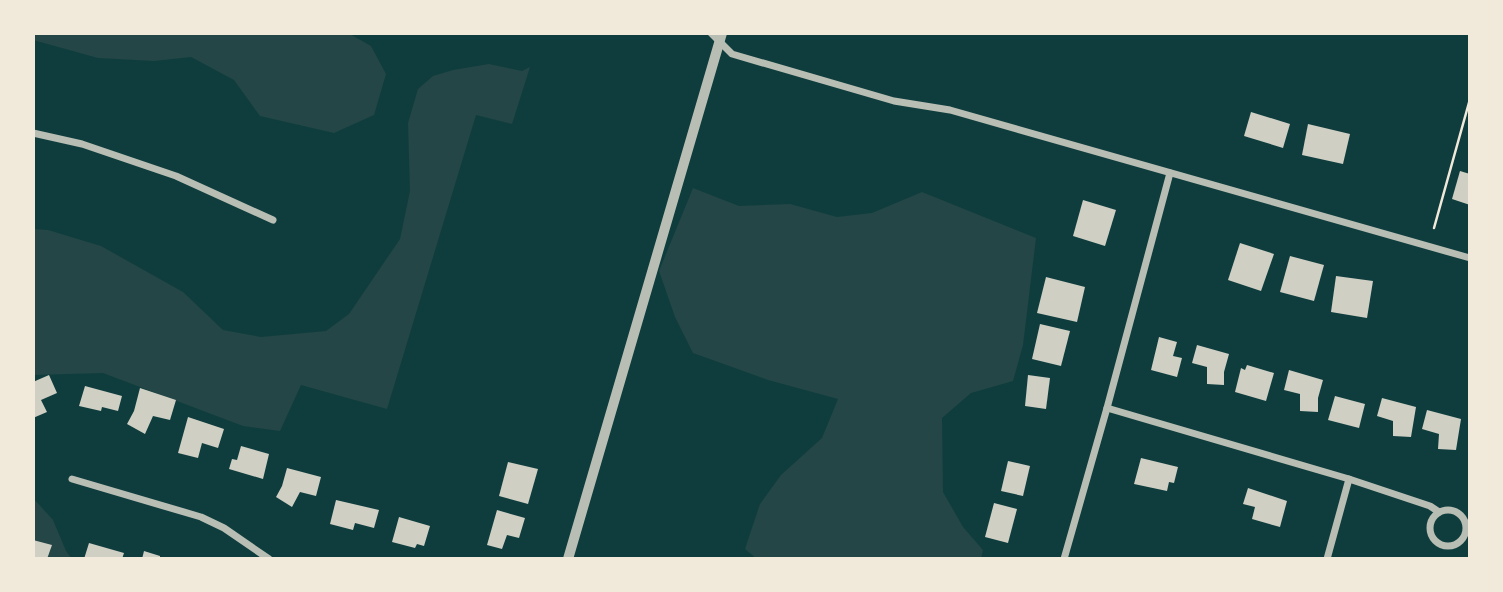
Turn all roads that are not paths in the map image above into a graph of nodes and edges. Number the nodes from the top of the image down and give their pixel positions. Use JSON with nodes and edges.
{"nodes":[{"id":1,"x":711,"y":33,"type":"edge"},
{"id":2,"x":720,"y":37,"type":"edge"},
{"id":3,"x":33,"y":133,"type":"edge"},
{"id":4,"x":1170,"y":173,"type":"junction"},
{"id":5,"x":272,"y":220,"type":"dead end"},
{"id":6,"x":1470,"y":258,"type":"edge"},
{"id":7,"x":1107,"y":408,"type":"junction"},
{"id":8,"x":72,"y":479,"type":"dead end"},
{"id":9,"x":1349,"y":479,"type":"junction"},
{"id":10,"x":1439,"y":512,"type":"junction"},
{"id":11,"x":270,"y":559,"type":"edge"},
{"id":12,"x":568,"y":559,"type":"edge"},
{"id":13,"x":1064,"y":559,"type":"edge"},
{"id":14,"x":1327,"y":559,"type":"edge"}],
"edges":[{"from":1,"to":2,"type":"street"},
{"from":2,"to":4,"type":"street"},
{"from":2,"to":12,"type":"street"},
{"from":3,"to":5,"type":"street"},
{"from":4,"to":6,"type":"street"},
{"from":4,"to":7,"type":"street"},
{"from":7,"to":9,"type":"street"},
{"from":7,"to":13,"type":"street"},
{"from":8,"to":11,"type":"street"},
{"from":9,"to":10,"type":"street"},
{"from":9,"to":14,"type":"street"},
{"from":10,"to":10,"type":"street"}]}
